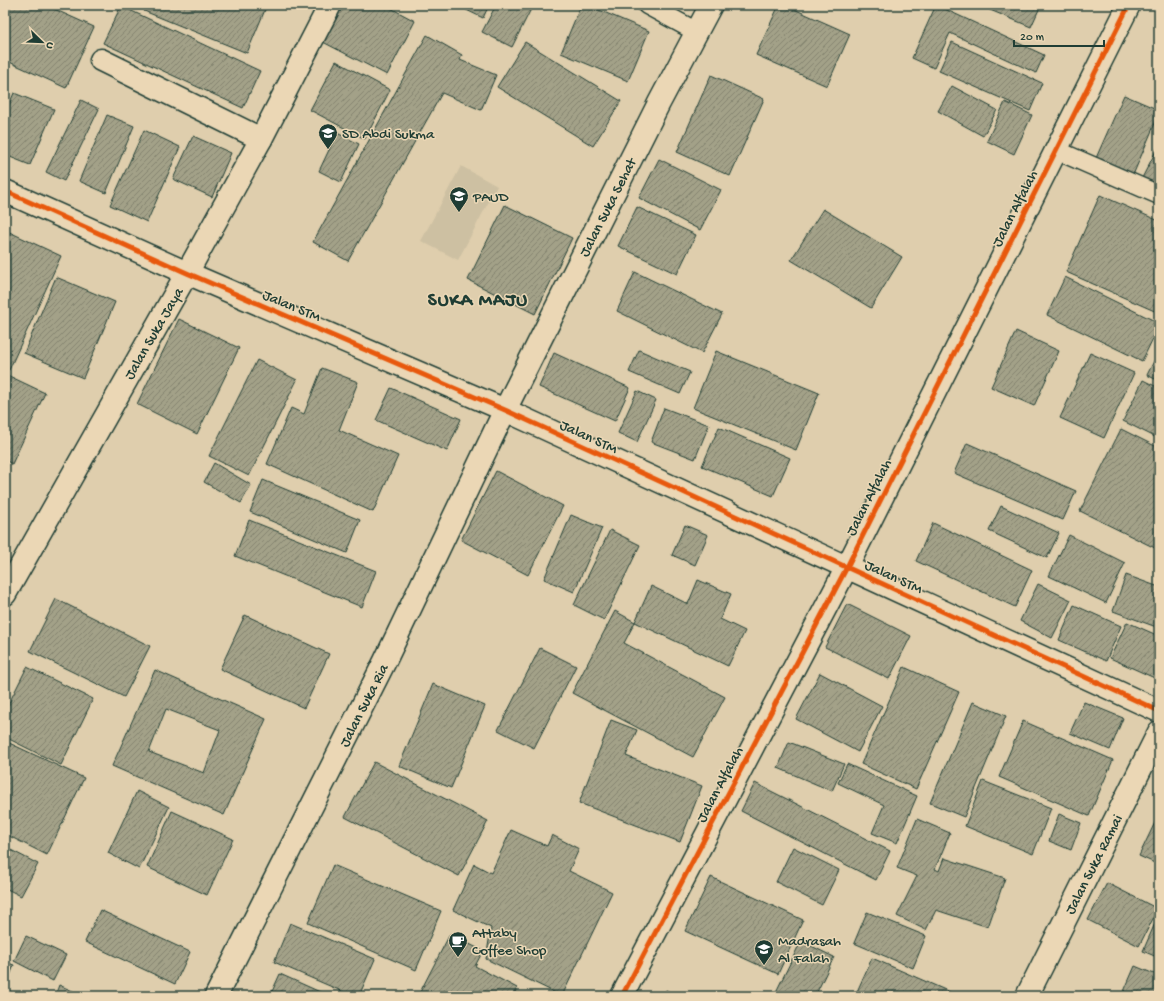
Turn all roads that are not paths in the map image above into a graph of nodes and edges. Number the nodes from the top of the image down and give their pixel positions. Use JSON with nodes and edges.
{"nodes":[{"id":1,"x":330,"y":5,"type":"edge"},
{"id":2,"x":647,"y":5,"type":"edge"},
{"id":3,"x":711,"y":5,"type":"edge"},
{"id":4,"x":1129,"y":5,"type":"edge"},
{"id":5,"x":697,"y":32,"type":"junction"},
{"id":6,"x":101,"y":60,"type":"dead end"},
{"id":7,"x":261,"y":139,"type":"junction"},
{"id":8,"x":1056,"y":150,"type":"junction"},
{"id":9,"x":5,"y":191,"type":"edge"},
{"id":10,"x":1159,"y":195,"type":"edge"},
{"id":11,"x":187,"y":273,"type":"junction"},
{"id":12,"x":505,"y":410,"type":"junction"},
{"id":13,"x":847,"y":567,"type":"junction"},
{"id":14,"x":5,"y":594,"type":"edge"},
{"id":15,"x":1159,"y":711,"type":"edge"},
{"id":16,"x":1159,"y":732,"type":"edge"},
{"id":17,"x":216,"y":996,"type":"edge"},
{"id":18,"x":622,"y":996,"type":"edge"},
{"id":19,"x":1027,"y":996,"type":"edge"}],
"edges":[{"from":1,"to":7,"type":"street","name":"Jalan Suka Jaya"},
{"from":2,"to":5,"type":"lane"},
{"from":3,"to":5,"type":"street","name":"Jalan Suka Sehat"},
{"from":4,"to":8,"type":"street","name":"Jalan Alfalah"},
{"from":5,"to":12,"type":"street","name":"Jalan Suka Sehat"},
{"from":6,"to":7,"type":"street"},
{"from":7,"to":11,"type":"street","name":"Jalan Suka Jaya"},
{"from":8,"to":10,"type":"lane"},
{"from":8,"to":13,"type":"street","name":"Jalan Alfalah"},
{"from":9,"to":11,"type":"street","name":"Jalan STM"},
{"from":11,"to":12,"type":"street","name":"Jalan STM"},
{"from":11,"to":14,"type":"street","name":"Jalan Suka Jaya"},
{"from":12,"to":13,"type":"street","name":"Jalan STM"},
{"from":12,"to":17,"type":"street","name":"Jalan Suka Ria"},
{"from":13,"to":15,"type":"street","name":"Jalan STM"},
{"from":13,"to":18,"type":"street","name":"Jalan Alfalah"},
{"from":16,"to":19,"type":"street","name":"Jalan Suka Ramai"}]}
